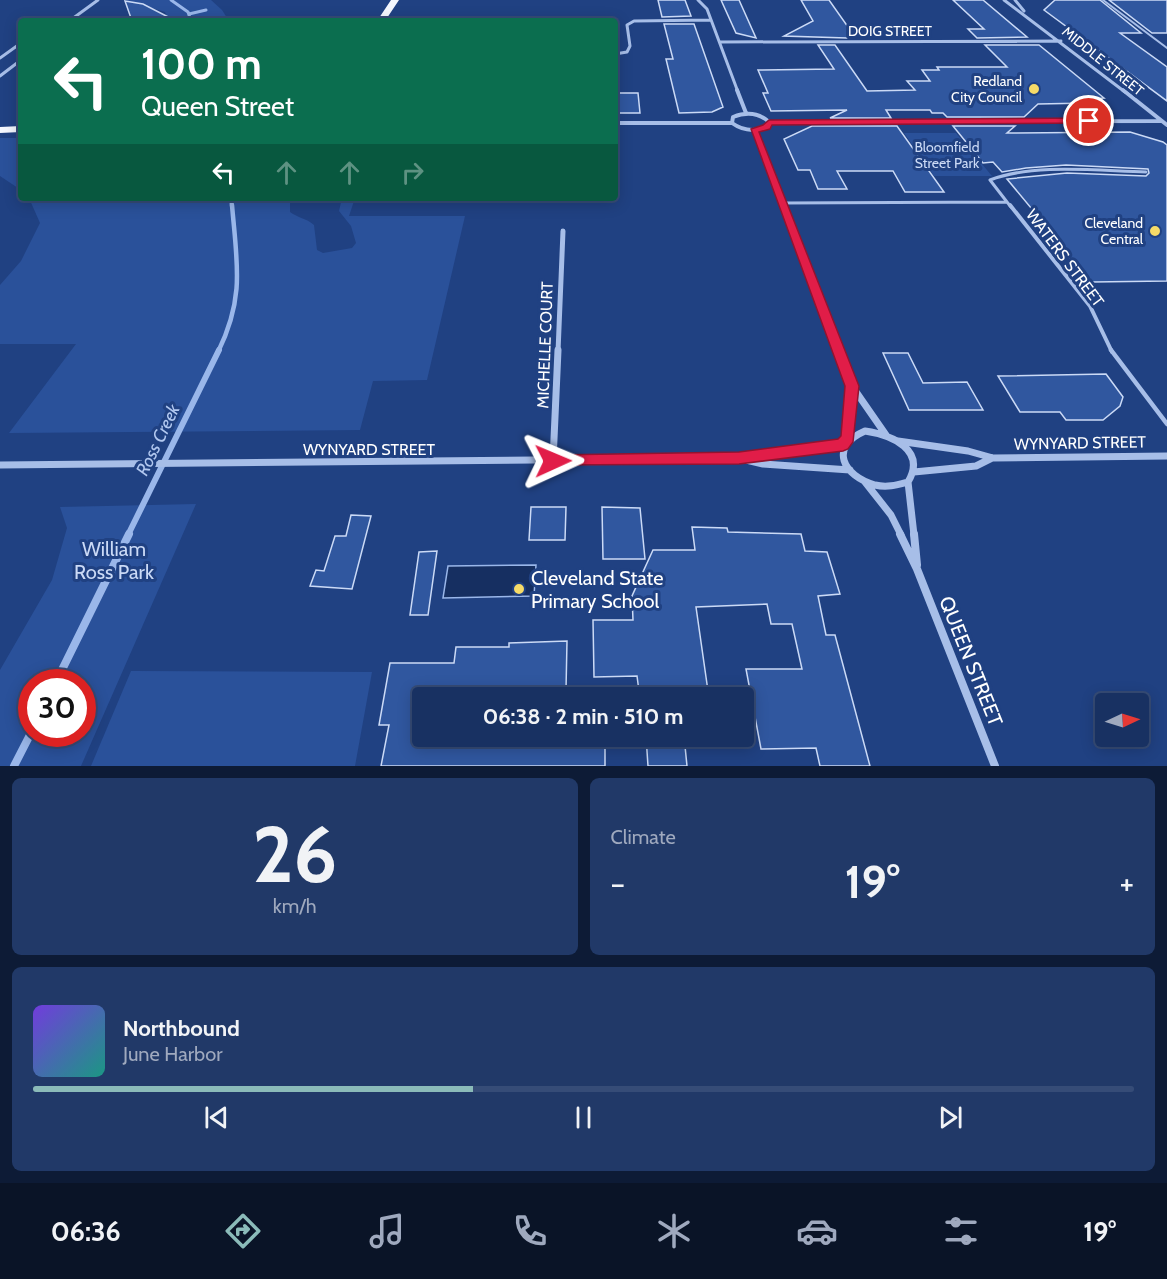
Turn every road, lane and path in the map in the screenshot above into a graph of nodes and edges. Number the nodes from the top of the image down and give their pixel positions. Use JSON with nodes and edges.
{"nodes":[{"id":1,"x":98,"y":0,"type":"edge"},
{"id":2,"x":395,"y":0,"type":"edge"},
{"id":3,"x":405,"y":0,"type":"edge"},
{"id":4,"x":698,"y":0,"type":"edge"},
{"id":5,"x":707,"y":0,"type":"edge"},
{"id":6,"x":1004,"y":0,"type":"edge"},
{"id":7,"x":1015,"y":0,"type":"edge"},
{"id":8,"x":1103,"y":0,"type":"edge"},
{"id":9,"x":707,"y":9,"type":"junction"},
{"id":10,"x":1026,"y":14,"type":"junction"},
{"id":11,"x":75,"y":18,"type":"edge"},
{"id":12,"x":383,"y":18,"type":"edge"},
{"id":13,"x":395,"y":18,"type":"edge"},
{"id":14,"x":711,"y":20,"type":"junction"},
{"id":15,"x":1061,"y":41,"type":"junction"},
{"id":16,"x":720,"y":42,"type":"junction"},
{"id":17,"x":18,"y":46,"type":"edge"},
{"id":18,"x":1167,"y":48,"type":"edge"},
{"id":19,"x":618,"y":54,"type":"edge"},
{"id":20,"x":0,"y":58,"type":"edge"},
{"id":21,"x":18,"y":62,"type":"edge"},
{"id":22,"x":1,"y":74,"type":"edge"},
{"id":23,"x":746,"y":113,"type":"junction"},
{"id":24,"x":0,"y":121,"type":"edge"},
{"id":25,"x":18,"y":121,"type":"edge"},
{"id":26,"x":1161,"y":121,"type":"junction"},
{"id":27,"x":769,"y":122,"type":"junction"},
{"id":28,"x":618,"y":123,"type":"edge"},
{"id":29,"x":732,"y":123,"type":"junction"},
{"id":30,"x":1167,"y":125,"type":"edge"},
{"id":31,"x":18,"y":129,"type":"edge"},
{"id":32,"x":0,"y":130,"type":"edge"},
{"id":33,"x":754,"y":131,"type":"junction"},
{"id":34,"x":1146,"y":172,"type":"dead end"},
{"id":35,"x":1007,"y":202,"type":"junction"},
{"id":36,"x":783,"y":203,"type":"junction"},
{"id":37,"x":563,"y":231,"type":"dead end"},
{"id":38,"x":852,"y":386,"type":"junction"},
{"id":39,"x":1167,"y":424,"type":"edge"},
{"id":40,"x":886,"y":435,"type":"junction"},
{"id":41,"x":848,"y":438,"type":"junction"},
{"id":42,"x":898,"y":441,"type":"junction"},
{"id":43,"x":843,"y":445,"type":"junction"},
{"id":44,"x":1167,"y":456,"type":"edge"},
{"id":45,"x":739,"y":458,"type":"junction"},
{"id":46,"x":993,"y":458,"type":"junction"},
{"id":47,"x":553,"y":461,"type":"junction"},
{"id":48,"x":0,"y":465,"type":"edge"},
{"id":49,"x":850,"y":470,"type":"junction"},
{"id":50,"x":914,"y":472,"type":"junction"},
{"id":51,"x":865,"y":482,"type":"junction"},
{"id":52,"x":908,"y":482,"type":"junction"},
{"id":53,"x":917,"y":569,"type":"junction"},
{"id":54,"x":995,"y":766,"type":"edge"}],
"edges":[{"from":1,"to":11,"type":"street"},
{"from":2,"to":12,"type":"highway"},
{"from":3,"to":13,"type":"highway"},
{"from":4,"to":9,"type":"street"},
{"from":5,"to":9,"type":"street"},
{"from":6,"to":10,"type":"street","name":"MIDDLE STREET"},
{"from":7,"to":10,"type":"street","name":"MIDDLE STREET"},
{"from":8,"to":18,"type":"lane"},
{"from":9,"to":14,"type":"street"},
{"from":10,"to":15,"type":"street","name":"MIDDLE STREET"},
{"from":14,"to":16,"type":"street"},
{"from":14,"to":19,"type":"street"},
{"from":15,"to":16,"type":"street","name":"DOIG STREET"},
{"from":15,"to":26,"type":"street","name":"MIDDLE STREET"},
{"from":16,"to":23,"type":"street"},
{"from":17,"to":20,"type":"street"},
{"from":21,"to":22,"type":"street"},
{"from":23,"to":27,"type":"street"},
{"from":23,"to":29,"type":"street"},
{"from":24,"to":25,"type":"highway"},
{"from":26,"to":27,"type":"street"},
{"from":26,"to":30,"type":"street","name":"MIDDLE STREET"},
{"from":27,"to":33,"type":"street"},
{"from":28,"to":29,"type":"street"},
{"from":29,"to":33,"type":"street"},
{"from":31,"to":32,"type":"highway"},
{"from":33,"to":36,"type":"street"},
{"from":34,"to":35,"type":"lane"},
{"from":35,"to":36,"type":"lane","name":"WATERS STREET"},
{"from":35,"to":39,"type":"lane","name":"WATERS STREET"},
{"from":36,"to":38,"type":"street"},
{"from":37,"to":47,"type":"street","name":"MICHELLE COURT"},
{"from":38,"to":40,"type":"street"},
{"from":38,"to":41,"type":"street"},
{"from":40,"to":41,"type":"street"},
{"from":40,"to":42,"type":"street"},
{"from":41,"to":43,"type":"street"},
{"from":42,"to":46,"type":"street","name":"WYNYARD STREET"},
{"from":42,"to":50,"type":"street"},
{"from":43,"to":45,"type":"street","name":"WYNYARD STREET"},
{"from":43,"to":49,"type":"street"},
{"from":44,"to":46,"type":"street","name":"WYNYARD STREET"},
{"from":45,"to":47,"type":"street","name":"WYNYARD STREET"},
{"from":45,"to":49,"type":"street","name":"WYNYARD STREET"},
{"from":46,"to":50,"type":"street","name":"WYNYARD STREET"},
{"from":47,"to":48,"type":"street","name":"WYNYARD STREET"},
{"from":49,"to":51,"type":"street"},
{"from":50,"to":52,"type":"street"},
{"from":51,"to":52,"type":"street"},
{"from":51,"to":53,"type":"street","name":"QUEEN STREET"},
{"from":52,"to":53,"type":"street","name":"QUEEN STREET"},
{"from":53,"to":54,"type":"street","name":"QUEEN STREET"}]}
